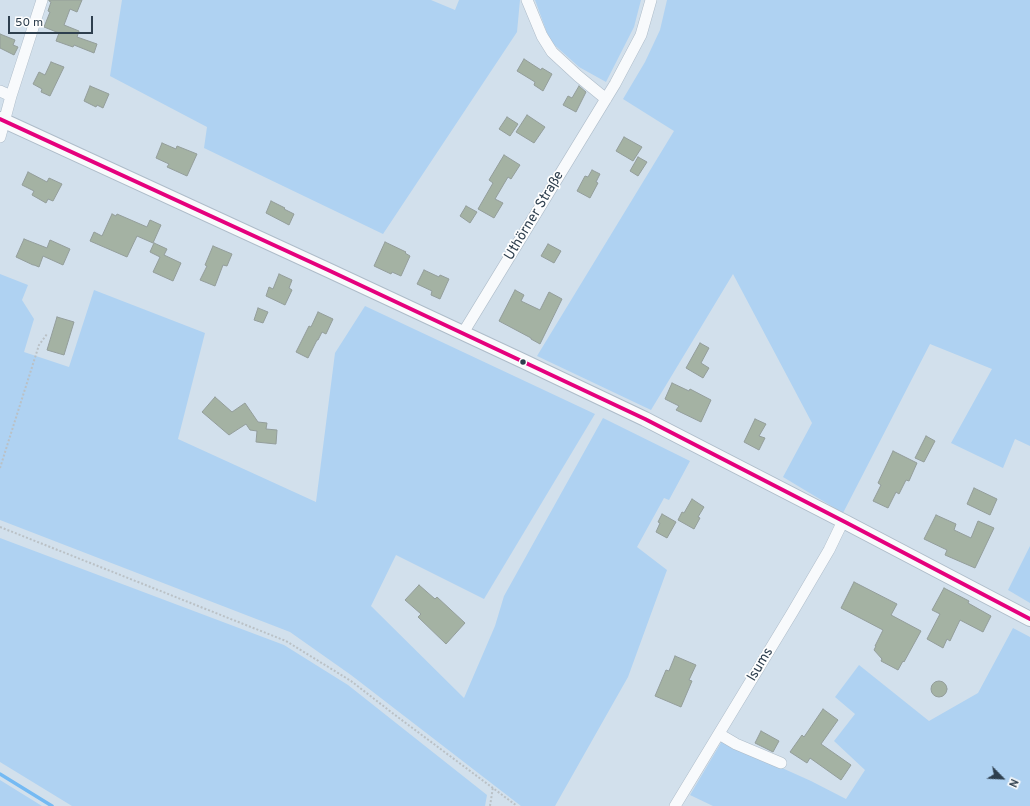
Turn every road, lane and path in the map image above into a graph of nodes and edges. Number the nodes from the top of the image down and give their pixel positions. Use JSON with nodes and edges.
{"nodes":[{"id":1,"x":42,"y":0,"type":"edge"},
{"id":2,"x":527,"y":0,"type":"edge"},
{"id":3,"x":650,"y":0,"type":"edge"},
{"id":4,"x":0,"y":91,"type":"edge"},
{"id":5,"x":11,"y":96,"type":"junction"},
{"id":6,"x":606,"y":99,"type":"junction"},
{"id":7,"x":2,"y":120,"type":"edge"},
{"id":8,"x":0,"y":137,"type":"edge"},
{"id":9,"x":463,"y":333,"type":"junction"},
{"id":10,"x":47,"y":334,"type":"dead end"},
{"id":11,"x":0,"y":468,"type":"edge"},
{"id":12,"x":843,"y":521,"type":"junction"},
{"id":13,"x":0,"y":527,"type":"edge"},
{"id":14,"x":1030,"y":619,"type":"edge"},
{"id":15,"x":719,"y":734,"type":"junction"},
{"id":16,"x":781,"y":763,"type":"dead end"},
{"id":17,"x":493,"y":787,"type":"junction"},
{"id":18,"x":490,"y":806,"type":"edge"},
{"id":19,"x":517,"y":806,"type":"edge"},
{"id":20,"x":675,"y":806,"type":"edge"}],
"edges":[{"from":1,"to":5,"type":"street"},
{"from":2,"to":6,"type":"street"},
{"from":3,"to":6,"type":"street","name":"Uthörner Straße"},
{"from":4,"to":5,"type":"street"},
{"from":5,"to":7,"type":"street"},
{"from":6,"to":9,"type":"street","name":"Uthörner Straße"},
{"from":7,"to":8,"type":"street"},
{"from":7,"to":9,"type":"main road"},
{"from":9,"to":12,"type":"main road"},
{"from":10,"to":11,"type":"path"},
{"from":12,"to":14,"type":"main road"},
{"from":12,"to":15,"type":"street","name":"Isums"},
{"from":13,"to":17,"type":"path"},
{"from":15,"to":16,"type":"street"},
{"from":15,"to":20,"type":"street","name":"Isums"},
{"from":17,"to":18,"type":"path"},
{"from":17,"to":19,"type":"path"}]}
